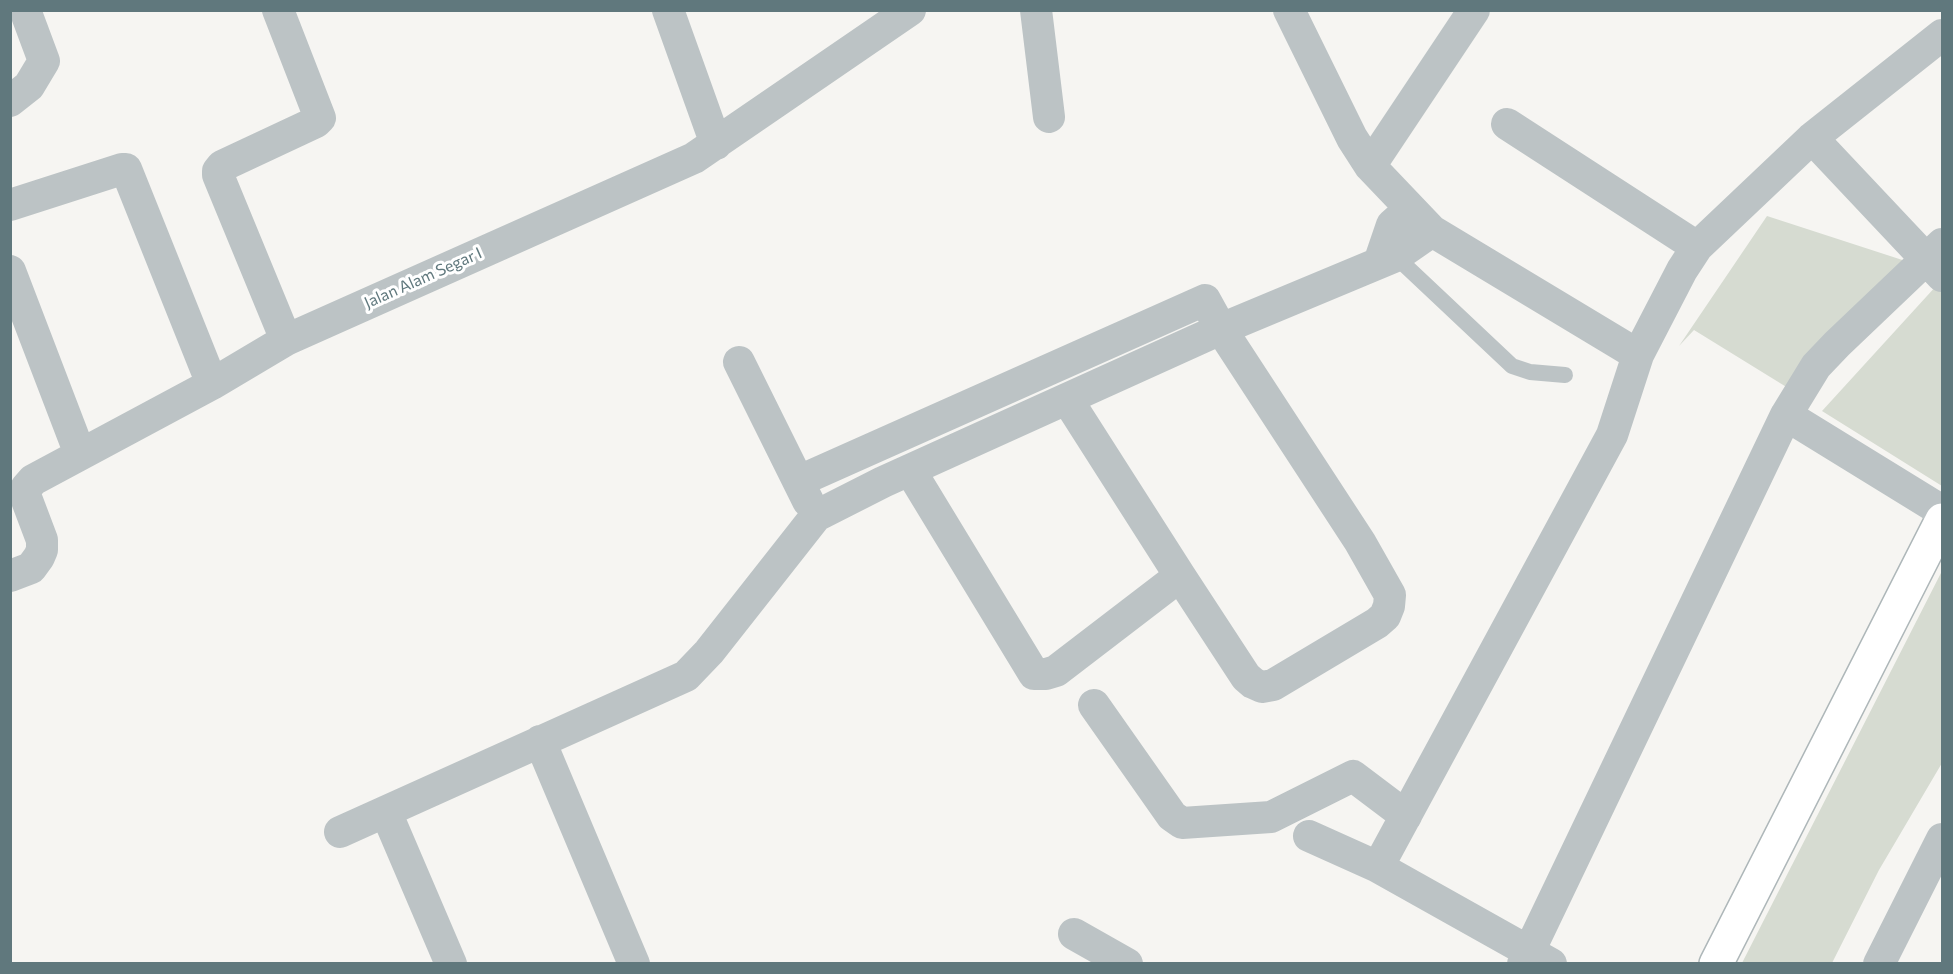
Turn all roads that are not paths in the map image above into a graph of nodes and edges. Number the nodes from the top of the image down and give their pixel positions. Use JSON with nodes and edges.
{"nodes":[{"id":1,"x":18,"y":10,"type":"edge"},
{"id":2,"x":25,"y":10,"type":"edge"},
{"id":3,"x":278,"y":10,"type":"edge"},
{"id":4,"x":668,"y":10,"type":"edge"},
{"id":5,"x":910,"y":10,"type":"edge"},
{"id":6,"x":1036,"y":10,"type":"edge"},
{"id":7,"x":1288,"y":10,"type":"edge"},
{"id":8,"x":10,"y":13,"type":"edge"},
{"id":9,"x":1469,"y":13,"type":"edge"},
{"id":10,"x":1942,"y":35,"type":"edge"},
{"id":11,"x":10,"y":101,"type":"edge"},
{"id":12,"x":1049,"y":117,"type":"dead end"},
{"id":13,"x":1507,"y":124,"type":"dead end"},
{"id":14,"x":1812,"y":138,"type":"junction"},
{"id":15,"x":716,"y":144,"type":"junction"},
{"id":16,"x":1370,"y":166,"type":"junction"},
{"id":17,"x":10,"y":205,"type":"edge"},
{"id":18,"x":1410,"y":209,"type":"junction"},
{"id":19,"x":1432,"y":231,"type":"junction"},
{"id":20,"x":1697,"y":247,"type":"junction"},
{"id":21,"x":1387,"y":255,"type":"junction"},
{"id":22,"x":1937,"y":260,"type":"edge"},
{"id":23,"x":10,"y":271,"type":"edge"},
{"id":24,"x":1221,"y":329,"type":"junction"},
{"id":25,"x":286,"y":340,"type":"junction"},
{"id":26,"x":1638,"y":355,"type":"junction"},
{"id":27,"x":739,"y":362,"type":"dead end"},
{"id":28,"x":1565,"y":375,"type":"dead end"},
{"id":29,"x":212,"y":384,"type":"junction"},
{"id":30,"x":1067,"y":399,"type":"junction"},
{"id":31,"x":1786,"y":415,"type":"junction"},
{"id":32,"x":80,"y":454,"type":"junction"},
{"id":33,"x":910,"y":470,"type":"junction"},
{"id":34,"x":799,"y":481,"type":"junction"},
{"id":35,"x":1942,"y":511,"type":"edge"},
{"id":36,"x":816,"y":516,"type":"junction"},
{"id":37,"x":1942,"y":520,"type":"edge"},
{"id":38,"x":10,"y":576,"type":"edge"},
{"id":39,"x":1180,"y":576,"type":"junction"},
{"id":40,"x":1094,"y":705,"type":"dead end"},
{"id":41,"x":540,"y":741,"type":"junction"},
{"id":42,"x":386,"y":812,"type":"junction"},
{"id":43,"x":1406,"y":816,"type":"junction"},
{"id":44,"x":340,"y":832,"type":"dead end"},
{"id":45,"x":1309,"y":836,"type":"dead end"},
{"id":46,"x":1942,"y":839,"type":"edge"},
{"id":47,"x":1378,"y":867,"type":"junction"},
{"id":48,"x":1074,"y":934,"type":"dead end"},
{"id":49,"x":1534,"y":960,"type":"edge"},
{"id":50,"x":451,"y":963,"type":"edge"},
{"id":51,"x":634,"y":963,"type":"edge"},
{"id":52,"x":1127,"y":963,"type":"edge"},
{"id":53,"x":1716,"y":963,"type":"edge"},
{"id":54,"x":1879,"y":963,"type":"edge"}],
"edges":[{"from":1,"to":8,"type":"street"},
{"from":2,"to":11,"type":"street"},
{"from":3,"to":25,"type":"street"},
{"from":4,"to":15,"type":"street"},
{"from":5,"to":15,"type":"street","name":"Jalan Alam Segar I"},
{"from":6,"to":12,"type":"street"},
{"from":7,"to":16,"type":"street"},
{"from":9,"to":16,"type":"street"},
{"from":10,"to":14,"type":"street"},
{"from":13,"to":20,"type":"street"},
{"from":14,"to":20,"type":"street"},
{"from":14,"to":22,"type":"street"},
{"from":15,"to":25,"type":"street","name":"Jalan Alam Segar I"},
{"from":16,"to":18,"type":"street"},
{"from":17,"to":29,"type":"street"},
{"from":18,"to":19,"type":"street"},
{"from":18,"to":21,"type":"street"},
{"from":19,"to":21,"type":"street"},
{"from":19,"to":26,"type":"street"},
{"from":20,"to":26,"type":"street"},
{"from":21,"to":24,"type":"street"},
{"from":21,"to":28,"type":"lane"},
{"from":22,"to":31,"type":"street"},
{"from":23,"to":32,"type":"street"},
{"from":24,"to":30,"type":"street"},
{"from":24,"to":34,"type":"street"},
{"from":24,"to":39,"type":"street"},
{"from":25,"to":29,"type":"street","name":"Jalan Alam Segar I"},
{"from":26,"to":43,"type":"street"},
{"from":27,"to":34,"type":"street"},
{"from":29,"to":32,"type":"street","name":"Jalan Alam Segar I"},
{"from":30,"to":33,"type":"street"},
{"from":30,"to":39,"type":"street"},
{"from":31,"to":35,"type":"street"},
{"from":31,"to":49,"type":"street"},
{"from":32,"to":38,"type":"street","name":"Jalan Alam Segar I"},
{"from":33,"to":36,"type":"street"},
{"from":33,"to":39,"type":"street"},
{"from":34,"to":36,"type":"street"},
{"from":36,"to":41,"type":"street"},
{"from":37,"to":53,"type":"street"},
{"from":40,"to":43,"type":"street"},
{"from":41,"to":42,"type":"street"},
{"from":41,"to":51,"type":"street"},
{"from":42,"to":44,"type":"street"},
{"from":42,"to":50,"type":"street"},
{"from":43,"to":47,"type":"street"},
{"from":45,"to":47,"type":"street"},
{"from":46,"to":54,"type":"street"},
{"from":47,"to":49,"type":"street"},
{"from":48,"to":52,"type":"street"}]}
